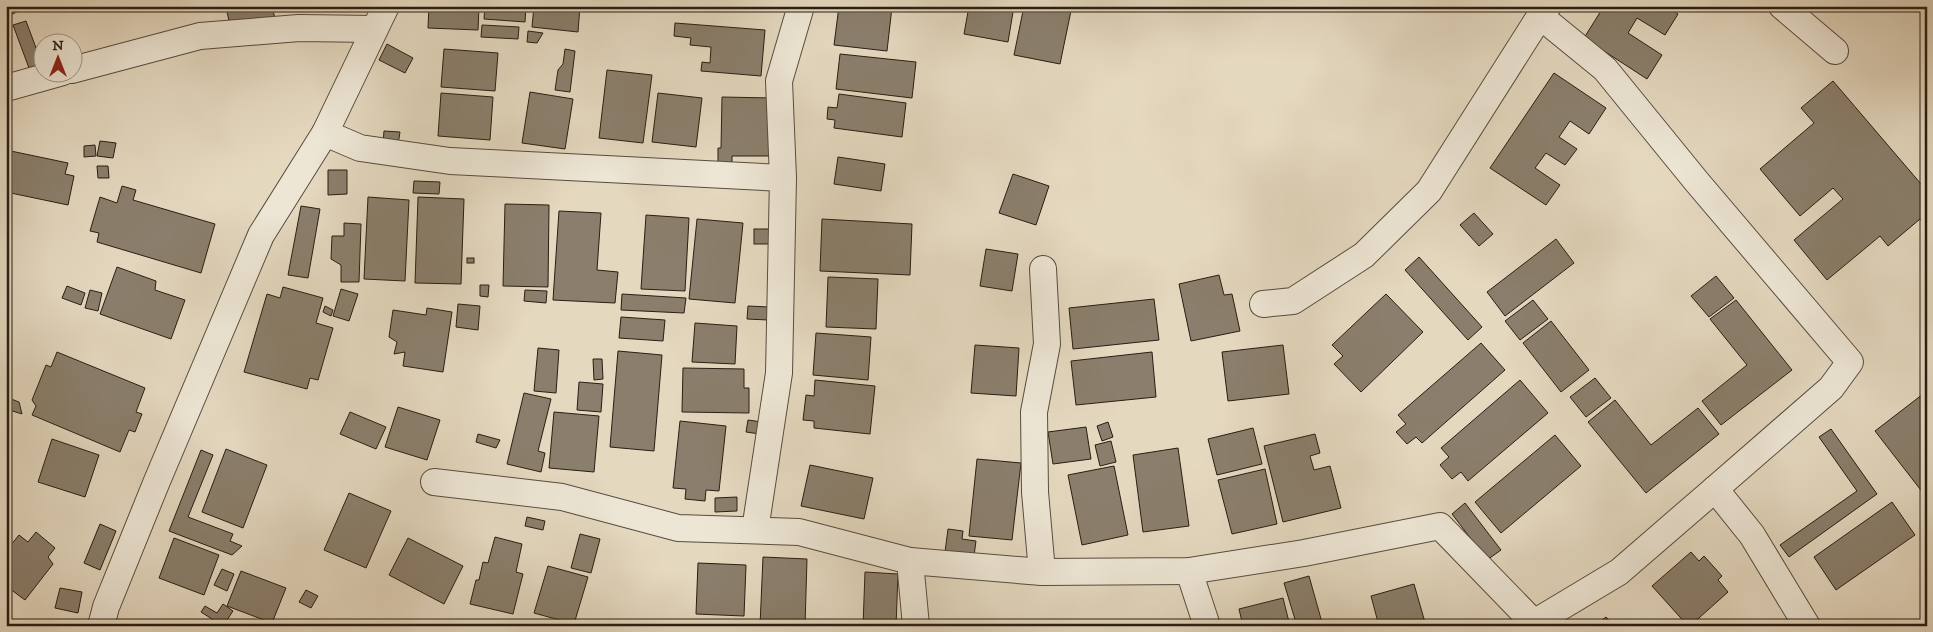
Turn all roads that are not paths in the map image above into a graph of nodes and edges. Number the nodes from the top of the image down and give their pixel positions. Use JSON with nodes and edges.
{"nodes":[{"id":1,"x":386,"y":6,"type":"edge"},
{"id":2,"x":800,"y":6,"type":"edge"},
{"id":3,"x":1782,"y":6,"type":"edge"},
{"id":4,"x":1544,"y":11,"type":"edge"},
{"id":5,"x":374,"y":29,"type":"junction"},
{"id":6,"x":1835,"y":51,"type":"dead end"},
{"id":7,"x":82,"y":67,"type":"edge"},
{"id":8,"x":32,"y":81,"type":"edge"},
{"id":9,"x":6,"y":88,"type":"edge"},
{"id":10,"x":326,"y":133,"type":"junction"},
{"id":11,"x":782,"y":178,"type":"junction"},
{"id":12,"x":1043,"y":269,"type":"dead end"},
{"id":13,"x":1263,"y":304,"type":"dead end"},
{"id":14,"x":434,"y":482,"type":"dead end"},
{"id":15,"x":1716,"y":489,"type":"junction"},
{"id":16,"x":755,"y":530,"type":"junction"},
{"id":17,"x":910,"y":561,"type":"junction"},
{"id":18,"x":1189,"y":571,"type":"junction"},
{"id":19,"x":1042,"y":572,"type":"junction"},
{"id":20,"x":1534,"y":624,"type":"edge"},
{"id":21,"x":101,"y":626,"type":"edge"},
{"id":22,"x":916,"y":626,"type":"edge"},
{"id":23,"x":1207,"y":626,"type":"edge"},
{"id":24,"x":1807,"y":626,"type":"edge"}],
"edges":[{"from":1,"to":5,"type":"street"},
{"from":2,"to":11,"type":"street"},
{"from":3,"to":6,"type":"street"},
{"from":4,"to":13,"type":"street"},
{"from":4,"to":15,"type":"street"},
{"from":5,"to":7,"type":"street"},
{"from":5,"to":10,"type":"street"},
{"from":8,"to":9,"type":"street"},
{"from":10,"to":11,"type":"street"},
{"from":10,"to":21,"type":"street"},
{"from":11,"to":16,"type":"street"},
{"from":12,"to":19,"type":"street"},
{"from":14,"to":16,"type":"street"},
{"from":15,"to":20,"type":"street"},
{"from":15,"to":24,"type":"street"},
{"from":16,"to":17,"type":"street"},
{"from":17,"to":19,"type":"street"},
{"from":17,"to":22,"type":"street"},
{"from":18,"to":19,"type":"street"},
{"from":18,"to":20,"type":"street"},
{"from":18,"to":23,"type":"street"}]}
